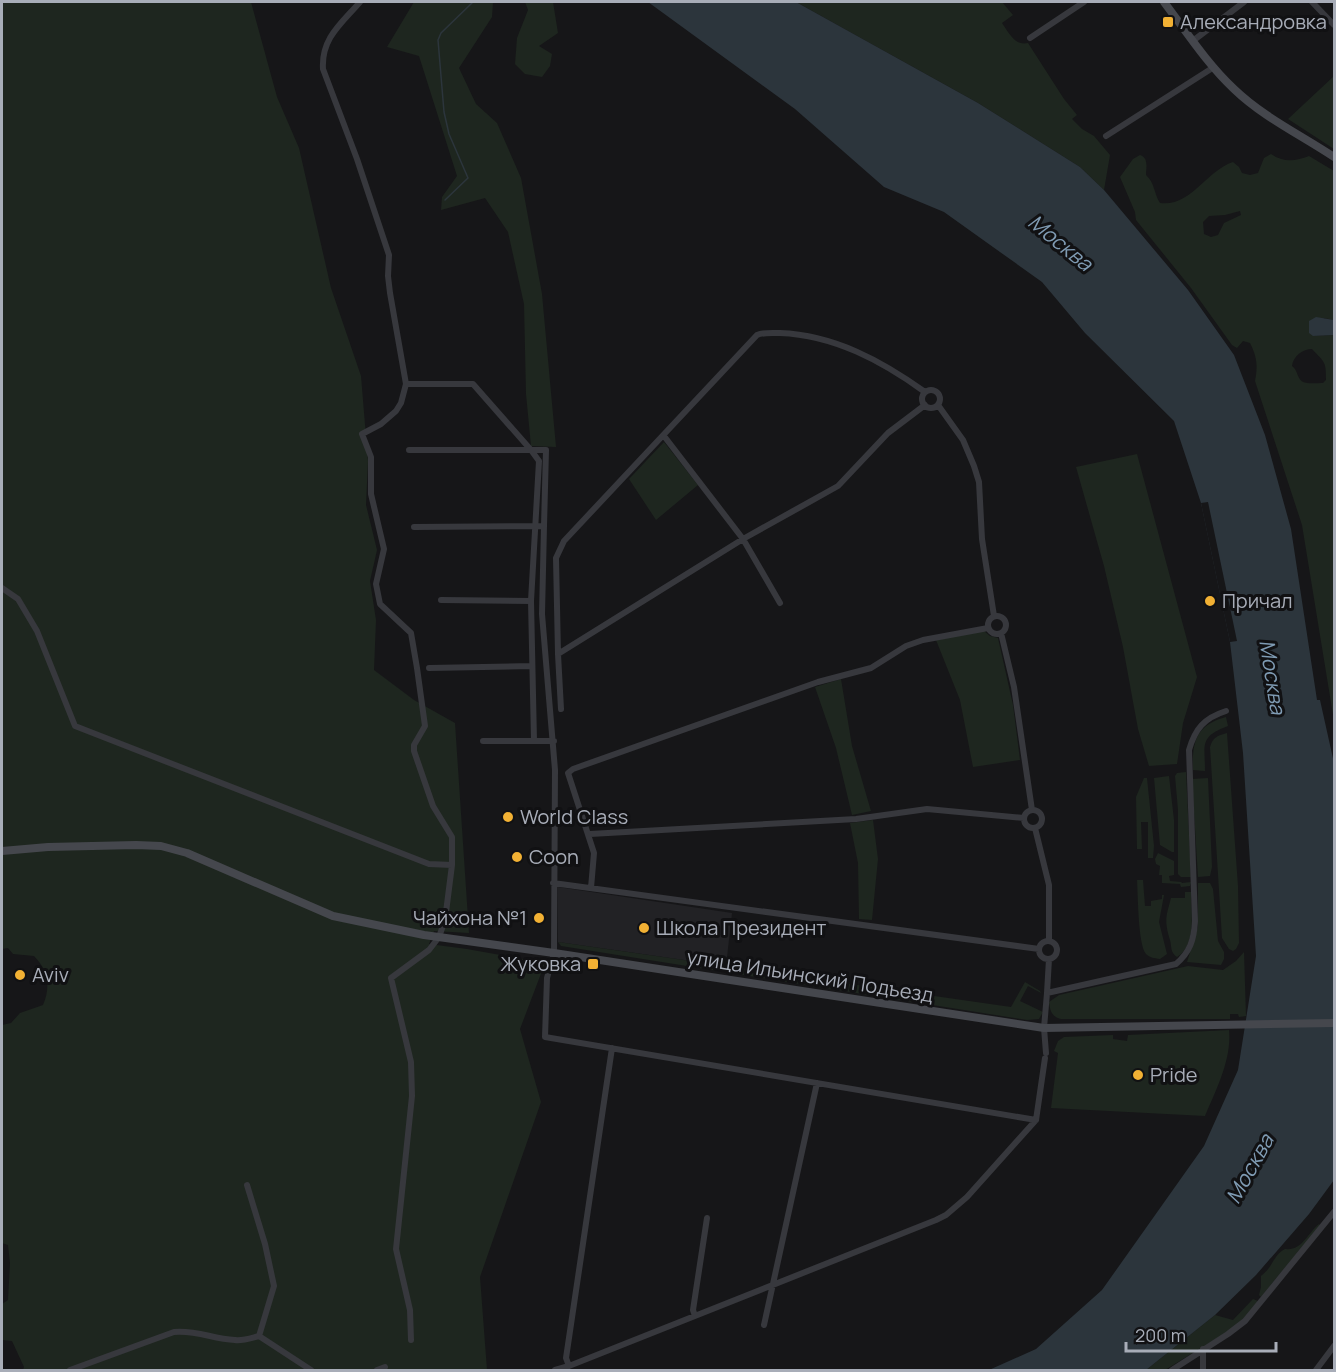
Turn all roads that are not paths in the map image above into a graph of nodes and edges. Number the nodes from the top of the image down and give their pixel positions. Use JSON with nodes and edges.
{"nodes":[{"id":1,"x":360,"y":2,"type":"edge"},
{"id":2,"x":1084,"y":2,"type":"edge"},
{"id":3,"x":1164,"y":2,"type":"edge"},
{"id":4,"x":1244,"y":2,"type":"edge"},
{"id":5,"x":1312,"y":2,"type":"edge"},
{"id":6,"x":1335,"y":26,"type":"edge"},
{"id":7,"x":1030,"y":38,"type":"dead end"},
{"id":8,"x":1194,"y":40,"type":"junction"},
{"id":9,"x":1214,"y":67,"type":"junction"},
{"id":10,"x":1106,"y":136,"type":"dead end"},
{"id":11,"x":1335,"y":157,"type":"edge"},
{"id":12,"x":406,"y":384,"type":"junction"},
{"id":13,"x":925,"y":392,"type":"junction"},
{"id":14,"x":925,"y":405,"type":"junction"},
{"id":15,"x":938,"y":405,"type":"junction"},
{"id":16,"x":664,"y":436,"type":"junction"},
{"id":17,"x":409,"y":450,"type":"dead end"},
{"id":18,"x":531,"y":450,"type":"junction"},
{"id":19,"x":544,"y":526,"type":"junction"},
{"id":20,"x":414,"y":527,"type":"dead end"},
{"id":21,"x":536,"y":527,"type":"junction"},
{"id":22,"x":743,"y":539,"type":"junction"},
{"id":23,"x":2,"y":588,"type":"edge"},
{"id":24,"x":441,"y":600,"type":"dead end"},
{"id":25,"x":531,"y":601,"type":"junction"},
{"id":26,"x":780,"y":603,"type":"dead end"},
{"id":27,"x":994,"y":616,"type":"junction"},
{"id":28,"x":988,"y":628,"type":"junction"},
{"id":29,"x":1001,"y":633,"type":"junction"},
{"id":30,"x":558,"y":654,"type":"junction"},
{"id":31,"x":532,"y":666,"type":"junction"},
{"id":32,"x":429,"y":668,"type":"dead end"},
{"id":33,"x":561,"y":709,"type":"dead end"},
{"id":34,"x":1226,"y":711,"type":"dead end"},
{"id":35,"x":483,"y":741,"type":"dead end"},
{"id":36,"x":534,"y":741,"type":"junction"},
{"id":37,"x":554,"y":741,"type":"junction"},
{"id":38,"x":1032,"y":810,"type":"junction"},
{"id":39,"x":1024,"y":818,"type":"junction"},
{"id":40,"x":1035,"y":828,"type":"junction"},
{"id":41,"x":590,"y":834,"type":"junction"},
{"id":42,"x":2,"y":851,"type":"edge"},
{"id":43,"x":452,"y":865,"type":"junction"},
{"id":44,"x":553,"y":883,"type":"junction"},
{"id":45,"x":591,"y":888,"type":"junction"},
{"id":46,"x":439,"y":937,"type":"junction"},
{"id":47,"x":1049,"y":941,"type":"junction"},
{"id":48,"x":1039,"y":949,"type":"junction"},
{"id":49,"x":554,"y":953,"type":"junction"},
{"id":50,"x":1048,"y":959,"type":"junction"},
{"id":51,"x":1047,"y":993,"type":"junction"},
{"id":52,"x":1335,"y":1023,"type":"edge"},
{"id":53,"x":1044,"y":1028,"type":"junction"},
{"id":54,"x":612,"y":1048,"type":"junction"},
{"id":55,"x":817,"y":1083,"type":"junction"},
{"id":56,"x":1036,"y":1120,"type":"junction"},
{"id":57,"x":248,"y":1185,"type":"dead end"},
{"id":58,"x":1335,"y":1212,"type":"edge"},
{"id":59,"x":707,"y":1218,"type":"dead end"},
{"id":60,"x":773,"y":1284,"type":"junction"},
{"id":61,"x":695,"y":1316,"type":"junction"},
{"id":62,"x":764,"y":1325,"type":"dead end"},
{"id":63,"x":259,"y":1336,"type":"junction"},
{"id":64,"x":411,"y":1340,"type":"dead end"},
{"id":65,"x":1335,"y":1346,"type":"edge"},
{"id":66,"x":1203,"y":1349,"type":"junction"},
{"id":67,"x":89,"y":1363,"type":"junction"},
{"id":68,"x":569,"y":1366,"type":"junction"},
{"id":69,"x":385,"y":1368,"type":"dead end"},
{"id":70,"x":70,"y":1371,"type":"edge"},
{"id":71,"x":92,"y":1371,"type":"edge"},
{"id":72,"x":311,"y":1371,"type":"edge"},
{"id":73,"x":377,"y":1371,"type":"edge"},
{"id":74,"x":555,"y":1371,"type":"edge"},
{"id":75,"x":1172,"y":1371,"type":"edge"},
{"id":76,"x":1203,"y":1371,"type":"edge"},
{"id":77,"x":1316,"y":1371,"type":"edge"}],
"edges":[{"from":1,"to":12,"type":"street"},
{"from":2,"to":7,"type":"street"},
{"from":3,"to":8,"type":"main road"},
{"from":4,"to":8,"type":"street"},
{"from":5,"to":6,"type":"street"},
{"from":8,"to":9,"type":"main road"},
{"from":9,"to":10,"type":"street"},
{"from":9,"to":11,"type":"main road"},
{"from":12,"to":18,"type":"street"},
{"from":12,"to":43,"type":"street"},
{"from":13,"to":14,"type":"street"},
{"from":13,"to":15,"type":"street"},
{"from":13,"to":16,"type":"street"},
{"from":14,"to":15,"type":"street"},
{"from":14,"to":22,"type":"street"},
{"from":15,"to":27,"type":"street"},
{"from":16,"to":22,"type":"street"},
{"from":16,"to":30,"type":"street"},
{"from":17,"to":18,"type":"street"},
{"from":18,"to":19,"type":"street"},
{"from":18,"to":21,"type":"street"},
{"from":19,"to":21,"type":"street"},
{"from":19,"to":37,"type":"street"},
{"from":20,"to":21,"type":"street"},
{"from":21,"to":25,"type":"street"},
{"from":22,"to":26,"type":"street"},
{"from":22,"to":30,"type":"street"},
{"from":23,"to":43,"type":"street"},
{"from":24,"to":25,"type":"street"},
{"from":25,"to":31,"type":"street"},
{"from":27,"to":28,"type":"street"},
{"from":27,"to":29,"type":"street"},
{"from":28,"to":29,"type":"street"},
{"from":28,"to":41,"type":"street"},
{"from":29,"to":38,"type":"street"},
{"from":30,"to":33,"type":"street"},
{"from":31,"to":32,"type":"street"},
{"from":31,"to":36,"type":"street"},
{"from":34,"to":51,"type":"street"},
{"from":35,"to":36,"type":"street"},
{"from":36,"to":37,"type":"street"},
{"from":37,"to":44,"type":"street"},
{"from":38,"to":39,"type":"street"},
{"from":38,"to":40,"type":"street"},
{"from":39,"to":40,"type":"street"},
{"from":39,"to":41,"type":"street"},
{"from":40,"to":47,"type":"street"},
{"from":41,"to":45,"type":"street"},
{"from":42,"to":46,"type":"main road","name":"улица Ильинский Подъезд"},
{"from":43,"to":46,"type":"street"},
{"from":44,"to":45,"type":"street"},
{"from":44,"to":49,"type":"street"},
{"from":45,"to":48,"type":"street"},
{"from":46,"to":49,"type":"main road","name":"улица Ильинский Подъезд"},
{"from":46,"to":64,"type":"street"},
{"from":47,"to":48,"type":"street"},
{"from":47,"to":50,"type":"street"},
{"from":48,"to":50,"type":"street"},
{"from":49,"to":53,"type":"main road","name":"улица Ильинский Подъезд"},
{"from":49,"to":54,"type":"street"},
{"from":50,"to":51,"type":"street"},
{"from":51,"to":53,"type":"street"},
{"from":52,"to":53,"type":"main road","name":"улица Ильинский Подъезд"},
{"from":53,"to":56,"type":"street"},
{"from":54,"to":55,"type":"street"},
{"from":54,"to":68,"type":"street"},
{"from":55,"to":56,"type":"street"},
{"from":55,"to":60,"type":"street"},
{"from":56,"to":60,"type":"street"},
{"from":57,"to":63,"type":"street"},
{"from":58,"to":66,"type":"street"},
{"from":59,"to":61,"type":"street"},
{"from":60,"to":61,"type":"street"},
{"from":60,"to":62,"type":"street"},
{"from":61,"to":68,"type":"street"},
{"from":63,"to":67,"type":"street"},
{"from":63,"to":72,"type":"street"},
{"from":65,"to":77,"type":"street"},
{"from":66,"to":75,"type":"street"},
{"from":66,"to":76,"type":"street"},
{"from":67,"to":70,"type":"street"},
{"from":67,"to":71,"type":"street"},
{"from":68,"to":74,"type":"street"},
{"from":69,"to":73,"type":"street"}]}
